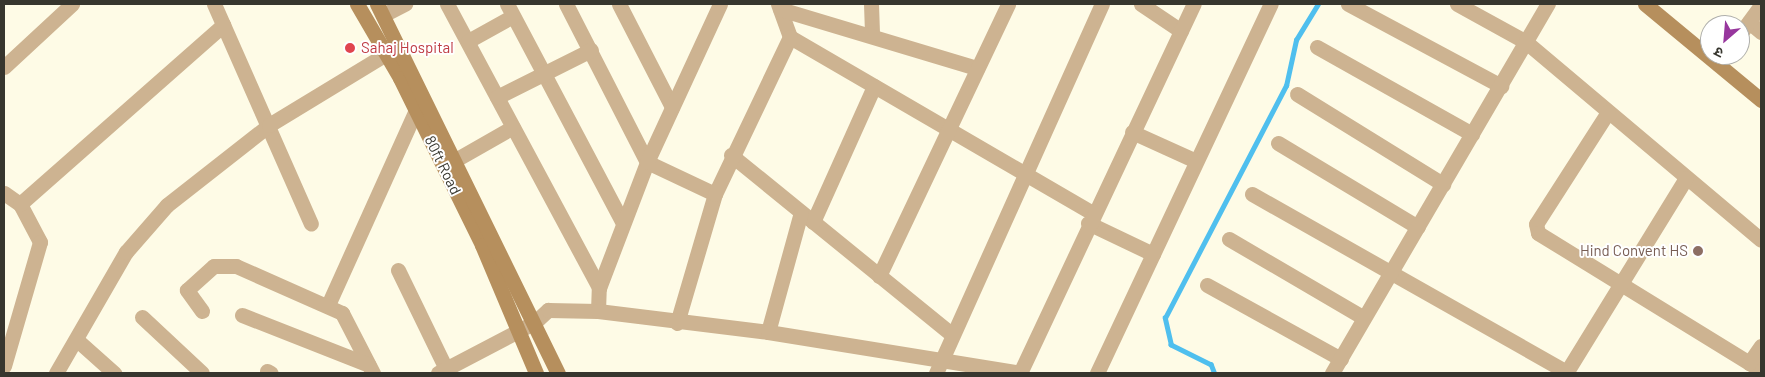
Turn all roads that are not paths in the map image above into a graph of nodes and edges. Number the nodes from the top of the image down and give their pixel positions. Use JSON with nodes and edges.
{"nodes":[{"id":1,"x":72,"y":4,"type":"edge"},
{"id":2,"x":214,"y":4,"type":"edge"},
{"id":3,"x":357,"y":4,"type":"edge"},
{"id":4,"x":405,"y":4,"type":"edge"},
{"id":5,"x":447,"y":4,"type":"edge"},
{"id":6,"x":566,"y":4,"type":"edge"},
{"id":7,"x":619,"y":4,"type":"edge"},
{"id":8,"x":720,"y":4,"type":"edge"},
{"id":9,"x":871,"y":4,"type":"edge"},
{"id":10,"x":1008,"y":4,"type":"edge"},
{"id":11,"x":1102,"y":4,"type":"edge"},
{"id":12,"x":1141,"y":4,"type":"edge"},
{"id":13,"x":1194,"y":4,"type":"edge"},
{"id":14,"x":1271,"y":4,"type":"edge"},
{"id":15,"x":1348,"y":4,"type":"edge"},
{"id":16,"x":1457,"y":4,"type":"edge"},
{"id":17,"x":1548,"y":4,"type":"edge"},
{"id":18,"x":1645,"y":4,"type":"edge"},
{"id":19,"x":1761,"y":5,"type":"edge"},
{"id":20,"x":779,"y":6,"type":"edge"},
{"id":21,"x":380,"y":9,"type":"edge"},
{"id":22,"x":510,"y":10,"type":"edge"},
{"id":23,"x":1750,"y":20,"type":"edge"},
{"id":24,"x":224,"y":25,"type":"junction"},
{"id":25,"x":1181,"y":31,"type":"junction"},
{"id":26,"x":872,"y":34,"type":"junction"},
{"id":27,"x":790,"y":37,"type":"junction"},
{"id":28,"x":468,"y":41,"type":"junction"},
{"id":29,"x":1526,"y":42,"type":"junction"},
{"id":30,"x":1700,"y":43,"type":"edge"},
{"id":31,"x":1317,"y":47,"type":"dead end"},
{"id":32,"x":591,"y":50,"type":"junction"},
{"id":33,"x":386,"y":54,"type":"junction"},
{"id":34,"x":1728,"y":65,"type":"edge"},
{"id":35,"x":4,"y":67,"type":"edge"},
{"id":36,"x":977,"y":68,"type":"junction"},
{"id":37,"x":544,"y":73,"type":"junction"},
{"id":38,"x":874,"y":86,"type":"junction"},
{"id":39,"x":1501,"y":86,"type":"junction"},
{"id":40,"x":1296,"y":94,"type":"dead end"},
{"id":41,"x":497,"y":97,"type":"junction"},
{"id":42,"x":1761,"y":100,"type":"edge"},
{"id":43,"x":672,"y":107,"type":"junction"},
{"id":44,"x":416,"y":110,"type":"junction"},
{"id":45,"x":1608,"y":112,"type":"junction"},
{"id":46,"x":269,"y":125,"type":"junction"},
{"id":47,"x":514,"y":127,"type":"junction"},
{"id":48,"x":948,"y":129,"type":"junction"},
{"id":49,"x":1132,"y":132,"type":"junction"},
{"id":50,"x":1472,"y":134,"type":"junction"},
{"id":51,"x":1278,"y":144,"type":"dead end"},
{"id":52,"x":732,"y":156,"type":"junction"},
{"id":53,"x":457,"y":159,"type":"junction"},
{"id":54,"x":1196,"y":161,"type":"junction"},
{"id":55,"x":647,"y":162,"type":"junction"},
{"id":56,"x":1024,"y":173,"type":"junction"},
{"id":57,"x":1686,"y":178,"type":"junction"},
{"id":58,"x":1443,"y":184,"type":"junction"},
{"id":59,"x":4,"y":193,"type":"edge"},
{"id":60,"x":715,"y":194,"type":"junction"},
{"id":61,"x":1252,"y":194,"type":"dead end"},
{"id":62,"x":20,"y":204,"type":"junction"},
{"id":63,"x":807,"y":217,"type":"junction"},
{"id":64,"x":1090,"y":218,"type":"junction"},
{"id":65,"x":623,"y":223,"type":"junction"},
{"id":66,"x":311,"y":224,"type":"dead end"},
{"id":67,"x":1418,"y":228,"type":"junction"},
{"id":68,"x":1229,"y":239,"type":"dead end"},
{"id":69,"x":1761,"y":240,"type":"edge"},
{"id":70,"x":1153,"y":254,"type":"junction"},
{"id":71,"x":398,"y":270,"type":"dead end"},
{"id":72,"x":1391,"y":273,"type":"junction"},
{"id":73,"x":879,"y":276,"type":"junction"},
{"id":74,"x":1622,"y":283,"type":"junction"},
{"id":75,"x":1207,"y":285,"type":"dead end"},
{"id":76,"x":599,"y":288,"type":"junction"},
{"id":77,"x":328,"y":305,"type":"junction"},
{"id":78,"x":202,"y":311,"type":"dead end"},
{"id":79,"x":598,"y":311,"type":"junction"},
{"id":80,"x":242,"y":315,"type":"dead end"},
{"id":81,"x":142,"y":317,"type":"dead end"},
{"id":82,"x":1364,"y":318,"type":"junction"},
{"id":83,"x":535,"y":322,"type":"junction"},
{"id":84,"x":677,"y":323,"type":"junction"},
{"id":85,"x":518,"y":331,"type":"junction"},
{"id":86,"x":768,"y":332,"type":"junction"},
{"id":87,"x":951,"y":334,"type":"junction"},
{"id":88,"x":77,"y":340,"type":"junction"},
{"id":89,"x":1761,"y":346,"type":"edge"},
{"id":90,"x":4,"y":366,"type":"edge"},
{"id":91,"x":938,"y":366,"type":"edge"},
{"id":92,"x":1755,"y":367,"type":"edge"},
{"id":93,"x":371,"y":369,"type":"edge"},
{"id":94,"x":1338,"y":369,"type":"edge"},
{"id":95,"x":444,"y":372,"type":"edge"},
{"id":96,"x":56,"y":373,"type":"edge"},
{"id":97,"x":114,"y":373,"type":"edge"},
{"id":98,"x":202,"y":373,"type":"edge"},
{"id":99,"x":536,"y":373,"type":"edge"},
{"id":100,"x":558,"y":373,"type":"edge"},
{"id":101,"x":1021,"y":373,"type":"edge"},
{"id":102,"x":1097,"y":373,"type":"edge"},
{"id":103,"x":1567,"y":373,"type":"edge"}],
"edges":[{"from":1,"to":35,"type":"street"},
{"from":2,"to":24,"type":"street"},
{"from":3,"to":33,"type":"main road","name":"80ft Road"},
{"from":4,"to":21,"type":"street"},
{"from":5,"to":28,"type":"street"},
{"from":6,"to":32,"type":"street"},
{"from":7,"to":43,"type":"street"},
{"from":8,"to":43,"type":"street"},
{"from":9,"to":26,"type":"street"},
{"from":10,"to":36,"type":"street"},
{"from":11,"to":56,"type":"street"},
{"from":12,"to":25,"type":"street"},
{"from":13,"to":25,"type":"street"},
{"from":14,"to":54,"type":"street"},
{"from":15,"to":39,"type":"street"},
{"from":16,"to":29,"type":"street"},
{"from":17,"to":29,"type":"street"},
{"from":18,"to":30,"type":"main road"},
{"from":19,"to":23,"type":"street"},
{"from":20,"to":26,"type":"street"},
{"from":20,"to":27,"type":"street"},
{"from":21,"to":53,"type":"main road"},
{"from":22,"to":28,"type":"street"},
{"from":22,"to":37,"type":"street"},
{"from":24,"to":46,"type":"street"},
{"from":24,"to":62,"type":"street"},
{"from":25,"to":49,"type":"street"},
{"from":26,"to":36,"type":"street"},
{"from":27,"to":38,"type":"street"},
{"from":27,"to":52,"type":"street"},
{"from":28,"to":41,"type":"street"},
{"from":29,"to":39,"type":"street"},
{"from":29,"to":45,"type":"street"},
{"from":31,"to":50,"type":"street"},
{"from":32,"to":37,"type":"street"},
{"from":32,"to":55,"type":"street"},
{"from":33,"to":44,"type":"main road","name":"80ft Road"},
{"from":33,"to":46,"type":"street"},
{"from":34,"to":42,"type":"main road"},
{"from":36,"to":48,"type":"street"},
{"from":37,"to":41,"type":"street"},
{"from":37,"to":65,"type":"street"},
{"from":38,"to":48,"type":"street"},
{"from":38,"to":63,"type":"street"},
{"from":39,"to":50,"type":"street"},
{"from":40,"to":58,"type":"street"},
{"from":41,"to":47,"type":"street"},
{"from":43,"to":55,"type":"street"},
{"from":44,"to":77,"type":"street"},
{"from":44,"to":85,"type":"main road","name":"80ft Road"},
{"from":45,"to":57,"type":"street"},
{"from":45,"to":74,"type":"street"},
{"from":46,"to":66,"type":"street"},
{"from":46,"to":88,"type":"street"},
{"from":47,"to":53,"type":"street"},
{"from":47,"to":76,"type":"street"},
{"from":48,"to":56,"type":"street"},
{"from":48,"to":73,"type":"street"},
{"from":49,"to":54,"type":"street"},
{"from":49,"to":64,"type":"street"},
{"from":50,"to":58,"type":"street"},
{"from":51,"to":67,"type":"street"},
{"from":52,"to":60,"type":"street"},
{"from":52,"to":63,"type":"street"},
{"from":53,"to":83,"type":"main road"},
{"from":54,"to":70,"type":"street"},
{"from":55,"to":60,"type":"street"},
{"from":55,"to":65,"type":"street"},
{"from":56,"to":64,"type":"street"},
{"from":56,"to":87,"type":"street"},
{"from":57,"to":69,"type":"street"},
{"from":57,"to":74,"type":"street"},
{"from":58,"to":67,"type":"street"},
{"from":59,"to":62,"type":"street"},
{"from":60,"to":84,"type":"street"},
{"from":61,"to":72,"type":"street"},
{"from":62,"to":90,"type":"street"},
{"from":63,"to":73,"type":"street"},
{"from":63,"to":86,"type":"street"},
{"from":64,"to":70,"type":"street"},
{"from":64,"to":101,"type":"street"},
{"from":65,"to":76,"type":"street"},
{"from":67,"to":72,"type":"street"},
{"from":68,"to":82,"type":"street"},
{"from":70,"to":102,"type":"street"},
{"from":71,"to":95,"type":"street"},
{"from":72,"to":82,"type":"street"},
{"from":72,"to":103,"type":"street"},
{"from":73,"to":87,"type":"street"},
{"from":74,"to":92,"type":"street"},
{"from":74,"to":103,"type":"street"},
{"from":75,"to":94,"type":"street"},
{"from":76,"to":79,"type":"street"},
{"from":77,"to":78,"type":"street"},
{"from":77,"to":93,"type":"street"},
{"from":79,"to":83,"type":"street"},
{"from":79,"to":84,"type":"street"},
{"from":80,"to":93,"type":"street"},
{"from":81,"to":98,"type":"street"},
{"from":82,"to":94,"type":"street"},
{"from":83,"to":85,"type":"street"},
{"from":83,"to":100,"type":"main road"},
{"from":84,"to":86,"type":"street"},
{"from":85,"to":95,"type":"street"},
{"from":85,"to":99,"type":"main road","name":"80ft Road"},
{"from":86,"to":91,"type":"street"},
{"from":87,"to":91,"type":"street"},
{"from":88,"to":96,"type":"street"},
{"from":88,"to":97,"type":"street"},
{"from":89,"to":92,"type":"street"},
{"from":91,"to":101,"type":"street"}]}
